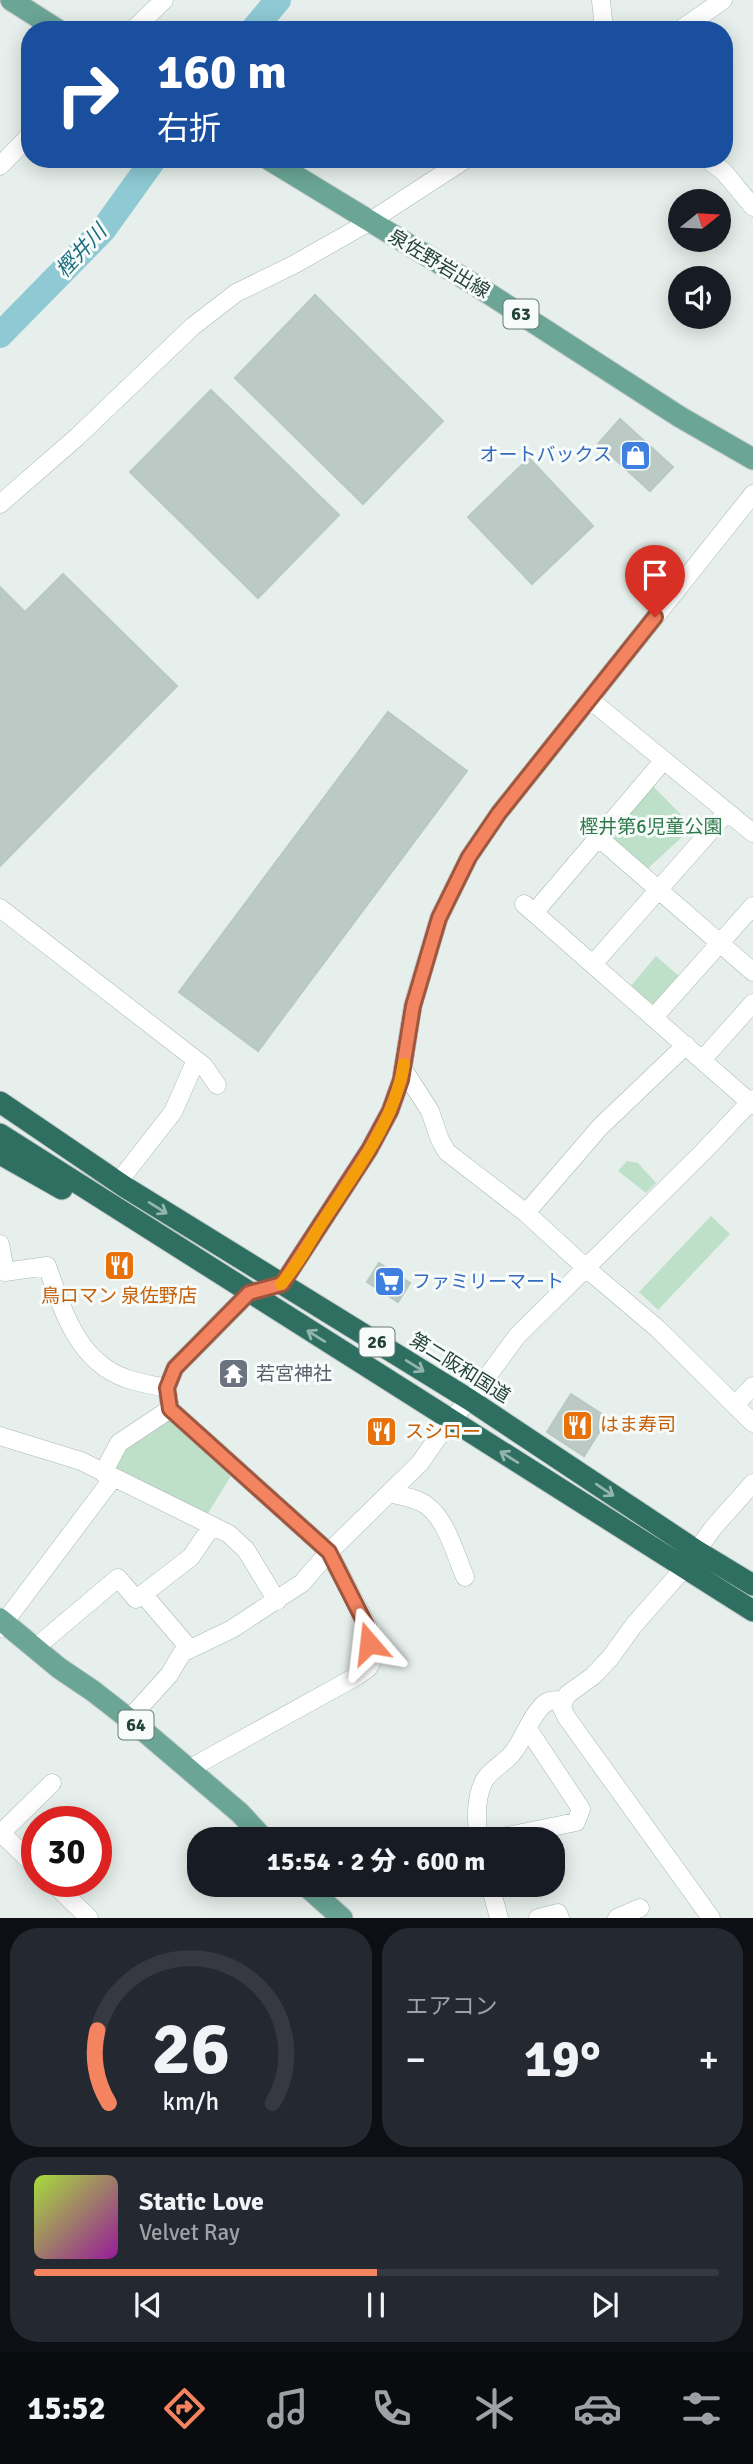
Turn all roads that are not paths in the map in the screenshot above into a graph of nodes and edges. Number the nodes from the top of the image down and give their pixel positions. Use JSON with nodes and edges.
{"nodes":[{"id":1,"x":11,"y":0,"type":"edge"},
{"id":2,"x":164,"y":0,"type":"edge"},
{"id":3,"x":601,"y":0,"type":"edge"},
{"id":4,"x":723,"y":0,"type":"edge"},
{"id":5,"x":44,"y":21,"type":"edge"},
{"id":6,"x":142,"y":21,"type":"edge"},
{"id":7,"x":603,"y":21,"type":"edge"},
{"id":8,"x":693,"y":21,"type":"edge"},
{"id":9,"x":21,"y":144,"type":"edge"},
{"id":10,"x":0,"y":166,"type":"edge"},
{"id":11,"x":282,"y":168,"type":"edge"},
{"id":12,"x":452,"y":168,"type":"edge"},
{"id":13,"x":719,"y":168,"type":"edge"},
{"id":14,"x":753,"y":207,"type":"edge"},
{"id":15,"x":369,"y":222,"type":"junction"},
{"id":16,"x":753,"y":458,"type":"edge"},
{"id":17,"x":753,"y":494,"type":"edge"},
{"id":18,"x":0,"y":504,"type":"edge"},
{"id":19,"x":590,"y":699,"type":"junction"},
{"id":20,"x":664,"y":760,"type":"junction"},
{"id":21,"x":727,"y":812,"type":"junction"},
{"id":22,"x":753,"y":833,"type":"edge"},
{"id":23,"x":598,"y":838,"type":"junction"},
{"id":24,"x":658,"y":891,"type":"junction"},
{"id":25,"x":753,"y":906,"type":"edge"},
{"id":26,"x":0,"y":908,"type":"edge"},
{"id":27,"x":720,"y":943,"type":"junction"},
{"id":28,"x":593,"y":964,"type":"junction"},
{"id":29,"x":753,"y":971,"type":"edge"},
{"id":30,"x":753,"y":1003,"type":"edge"},
{"id":31,"x":654,"y":1017,"type":"junction"},
{"id":32,"x":686,"y":1045,"type":"junction"},
{"id":33,"x":196,"y":1060,"type":"junction"},
{"id":34,"x":702,"y":1060,"type":"junction"},
{"id":35,"x":403,"y":1069,"type":"junction"},
{"id":36,"x":0,"y":1084,"type":"edge"},
{"id":37,"x":217,"y":1085,"type":"dead end"},
{"id":38,"x":0,"y":1101,"type":"edge"},
{"id":39,"x":752,"y":1102,"type":"edge"},
{"id":40,"x":0,"y":1134,"type":"edge"},
{"id":41,"x":0,"y":1154,"type":"edge"},
{"id":42,"x":122,"y":1184,"type":"junction"},
{"id":43,"x":526,"y":1213,"type":"junction"},
{"id":44,"x":135,"y":1219,"type":"junction"},
{"id":45,"x":0,"y":1244,"type":"edge"},
{"id":46,"x":587,"y":1269,"type":"junction"},
{"id":47,"x":282,"y":1284,"type":"junction"},
{"id":48,"x":249,"y":1293,"type":"junction"},
{"id":49,"x":753,"y":1386,"type":"edge"},
{"id":50,"x":167,"y":1388,"type":"junction"},
{"id":51,"x":470,"y":1400,"type":"junction"},
{"id":52,"x":735,"y":1405,"type":"junction"},
{"id":53,"x":170,"y":1409,"type":"junction"},
{"id":54,"x":450,"y":1420,"type":"junction"},
{"id":55,"x":753,"y":1423,"type":"edge"},
{"id":56,"x":0,"y":1436,"type":"edge"},
{"id":57,"x":108,"y":1476,"type":"junction"},
{"id":58,"x":753,"y":1483,"type":"edge"},
{"id":59,"x":390,"y":1493,"type":"junction"},
{"id":60,"x":212,"y":1526,"type":"junction"},
{"id":61,"x":329,"y":1552,"type":"junction"},
{"id":62,"x":691,"y":1559,"type":"junction"},
{"id":63,"x":465,"y":1577,"type":"dead end"},
{"id":64,"x":753,"y":1585,"type":"edge"},
{"id":65,"x":143,"y":1594,"type":"junction"},
{"id":66,"x":277,"y":1601,"type":"junction"},
{"id":67,"x":753,"y":1611,"type":"edge"},
{"id":68,"x":2,"y":1624,"type":"edge"},
{"id":69,"x":35,"y":1648,"type":"junction"},
{"id":70,"x":190,"y":1649,"type":"junction"},
{"id":71,"x":564,"y":1700,"type":"junction"},
{"id":72,"x":129,"y":1719,"type":"junction"},
{"id":73,"x":528,"y":1729,"type":"junction"},
{"id":74,"x":187,"y":1770,"type":"junction"},
{"id":75,"x":52,"y":1783,"type":"dead end"},
{"id":76,"x":253,"y":1827,"type":"edge"},
{"id":77,"x":477,"y":1827,"type":"edge"},
{"id":78,"x":552,"y":1827,"type":"edge"},
{"id":79,"x":1,"y":1833,"type":"edge"},
{"id":80,"x":21,"y":1852,"type":"edge"},
{"id":81,"x":67,"y":1897,"type":"edge"},
{"id":82,"x":318,"y":1897,"type":"edge"},
{"id":83,"x":494,"y":1897,"type":"edge"},
{"id":84,"x":640,"y":1908,"type":"dead end"},
{"id":85,"x":89,"y":1918,"type":"edge"},
{"id":86,"x":342,"y":1918,"type":"edge"},
{"id":87,"x":499,"y":1918,"type":"edge"},
{"id":88,"x":538,"y":1918,"type":"edge"},
{"id":89,"x":560,"y":1918,"type":"edge"},
{"id":90,"x":617,"y":1918,"type":"edge"},
{"id":91,"x":711,"y":1918,"type":"edge"}],
"edges":[{"from":1,"to":5,"type":"main road"},
{"from":2,"to":6,"type":"street"},
{"from":3,"to":7,"type":"street"},
{"from":4,"to":8,"type":"street"},
{"from":9,"to":10,"type":"street"},
{"from":11,"to":15,"type":"main road","name":"泉佐野岩出線","number":"63"},
{"from":12,"to":15,"type":"street"},
{"from":13,"to":14,"type":"street"},
{"from":15,"to":16,"type":"main road","name":"泉佐野岩出線","number":"63"},
{"from":15,"to":18,"type":"street"},
{"from":17,"to":19,"type":"street"},
{"from":19,"to":20,"type":"street"},
{"from":19,"to":35,"type":"street"},
{"from":20,"to":21,"type":"street"},
{"from":20,"to":23,"type":"street"},
{"from":21,"to":22,"type":"street"},
{"from":21,"to":24,"type":"street"},
{"from":23,"to":24,"type":"street"},
{"from":23,"to":28,"type":"street"},
{"from":24,"to":27,"type":"street"},
{"from":24,"to":28,"type":"street"},
{"from":25,"to":27,"type":"street"},
{"from":26,"to":33,"type":"street"},
{"from":27,"to":29,"type":"street"},
{"from":27,"to":31,"type":"street"},
{"from":28,"to":31,"type":"street"},
{"from":30,"to":34,"type":"street"},
{"from":31,"to":32,"type":"street"},
{"from":32,"to":34,"type":"street"},
{"from":32,"to":43,"type":"street"},
{"from":33,"to":37,"type":"street"},
{"from":33,"to":42,"type":"street"},
{"from":34,"to":39,"type":"street"},
{"from":35,"to":43,"type":"street"},
{"from":35,"to":47,"type":"street"},
{"from":36,"to":42,"type":"highway"},
{"from":38,"to":42,"type":"highway","name":"第二阪和国道","number":"26"},
{"from":39,"to":46,"type":"street"},
{"from":40,"to":44,"type":"highway","name":"第二阪和国道","number":"26"},
{"from":41,"to":44,"type":"highway"},
{"from":42,"to":47,"type":"highway","name":"第二阪和国道","number":"26","one_way":true},
{"from":43,"to":46,"type":"street"},
{"from":44,"to":48,"type":"highway","name":"第二阪和国道","number":"26"},
{"from":45,"to":50,"type":"street"},
{"from":46,"to":51,"type":"street"},
{"from":46,"to":52,"type":"street"},
{"from":47,"to":48,"type":"street"},
{"from":47,"to":51,"type":"highway","name":"第二阪和国道","number":"26","one_way":true},
{"from":48,"to":50,"type":"street"},
{"from":54,"to":48,"type":"highway","name":"第二阪和国道","number":"26","one_way":true},
{"from":49,"to":52,"type":"street"},
{"from":50,"to":53,"type":"street"},
{"from":51,"to":54,"type":"street"},
{"from":51,"to":62,"type":"highway","name":"第二阪和国道","number":"26","one_way":true},
{"from":52,"to":55,"type":"street"},
{"from":53,"to":57,"type":"street"},
{"from":53,"to":61,"type":"street"},
{"from":54,"to":59,"type":"street"},
{"from":62,"to":54,"type":"highway","name":"第二阪和国道","number":"26","one_way":true},
{"from":56,"to":57,"type":"street"},
{"from":57,"to":60,"type":"street"},
{"from":57,"to":68,"type":"street"},
{"from":58,"to":62,"type":"street"},
{"from":59,"to":61,"type":"street"},
{"from":59,"to":63,"type":"street"},
{"from":60,"to":65,"type":"street"},
{"from":60,"to":66,"type":"street"},
{"from":61,"to":66,"type":"street"},
{"from":61,"to":74,"type":"street"},
{"from":62,"to":64,"type":"highway","name":"第二阪和国道","number":"26"},
{"from":62,"to":67,"type":"highway","name":"第二阪和国道","number":"26"},
{"from":62,"to":71,"type":"street"},
{"from":65,"to":69,"type":"street"},
{"from":65,"to":70,"type":"street"},
{"from":66,"to":70,"type":"street"},
{"from":68,"to":69,"type":"main road","number":"64"},
{"from":69,"to":72,"type":"main road","number":"64"},
{"from":70,"to":72,"type":"street"},
{"from":71,"to":73,"type":"street"},
{"from":71,"to":91,"type":"street"},
{"from":72,"to":74,"type":"main road","number":"64"},
{"from":73,"to":77,"type":"street"},
{"from":73,"to":78,"type":"street"},
{"from":74,"to":76,"type":"main road","number":"64"},
{"from":75,"to":79,"type":"street"},
{"from":79,"to":80,"type":"street"},
{"from":81,"to":85,"type":"street"},
{"from":82,"to":86,"type":"main road"},
{"from":83,"to":87,"type":"street"},
{"from":84,"to":90,"type":"street"},
{"from":88,"to":89,"type":"street"}]}
